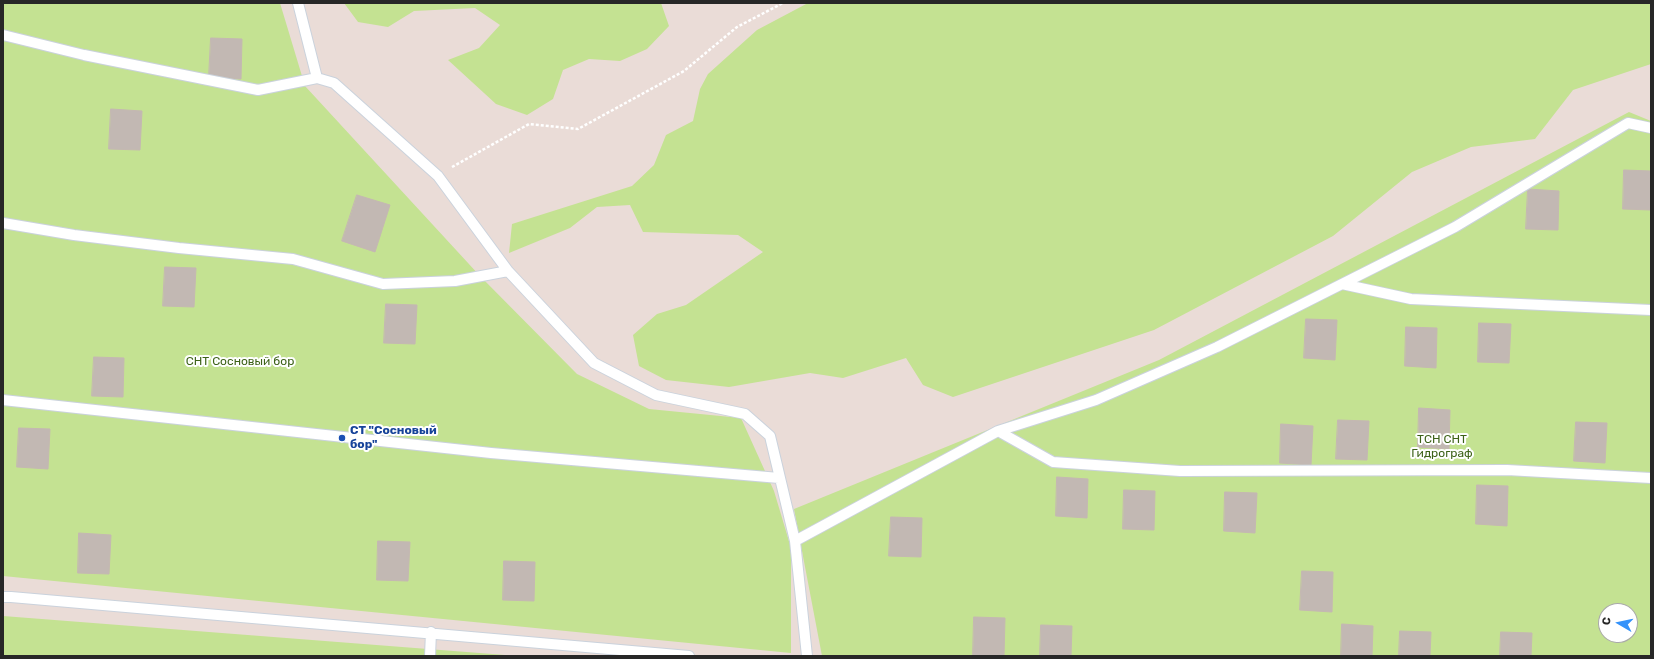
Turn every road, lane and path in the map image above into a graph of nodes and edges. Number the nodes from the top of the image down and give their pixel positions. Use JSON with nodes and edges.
{"nodes":[{"id":1,"x":298,"y":3,"type":"edge"},
{"id":2,"x":783,"y":3,"type":"edge"},
{"id":3,"x":3,"y":35,"type":"edge"},
{"id":4,"x":317,"y":78,"type":"junction"},
{"id":5,"x":1651,"y":128,"type":"edge"},
{"id":6,"x":438,"y":176,"type":"junction"},
{"id":7,"x":3,"y":223,"type":"edge"},
{"id":8,"x":508,"y":271,"type":"junction"},
{"id":9,"x":1342,"y":284,"type":"junction"},
{"id":10,"x":1651,"y":310,"type":"edge"},
{"id":11,"x":3,"y":400,"type":"edge"},
{"id":12,"x":998,"y":431,"type":"junction"},
{"id":13,"x":779,"y":478,"type":"junction"},
{"id":14,"x":1651,"y":478,"type":"edge"},
{"id":15,"x":795,"y":541,"type":"junction"},
{"id":16,"x":3,"y":597,"type":"edge"},
{"id":17,"x":431,"y":632,"type":"junction"},
{"id":18,"x":430,"y":656,"type":"edge"},
{"id":19,"x":689,"y":656,"type":"edge"},
{"id":20,"x":807,"y":656,"type":"edge"}],
"edges":[{"from":1,"to":4,"type":"lane"},
{"from":2,"to":6,"type":"path"},
{"from":3,"to":4,"type":"lane"},
{"from":4,"to":6,"type":"lane"},
{"from":5,"to":9,"type":"lane"},
{"from":6,"to":8,"type":"lane"},
{"from":7,"to":8,"type":"lane"},
{"from":8,"to":13,"type":"lane"},
{"from":9,"to":10,"type":"lane"},
{"from":9,"to":12,"type":"lane"},
{"from":11,"to":13,"type":"lane"},
{"from":12,"to":14,"type":"lane"},
{"from":12,"to":15,"type":"lane"},
{"from":13,"to":15,"type":"lane"},
{"from":15,"to":20,"type":"lane"},
{"from":16,"to":17,"type":"lane"},
{"from":17,"to":18,"type":"lane"},
{"from":17,"to":19,"type":"lane"}]}
